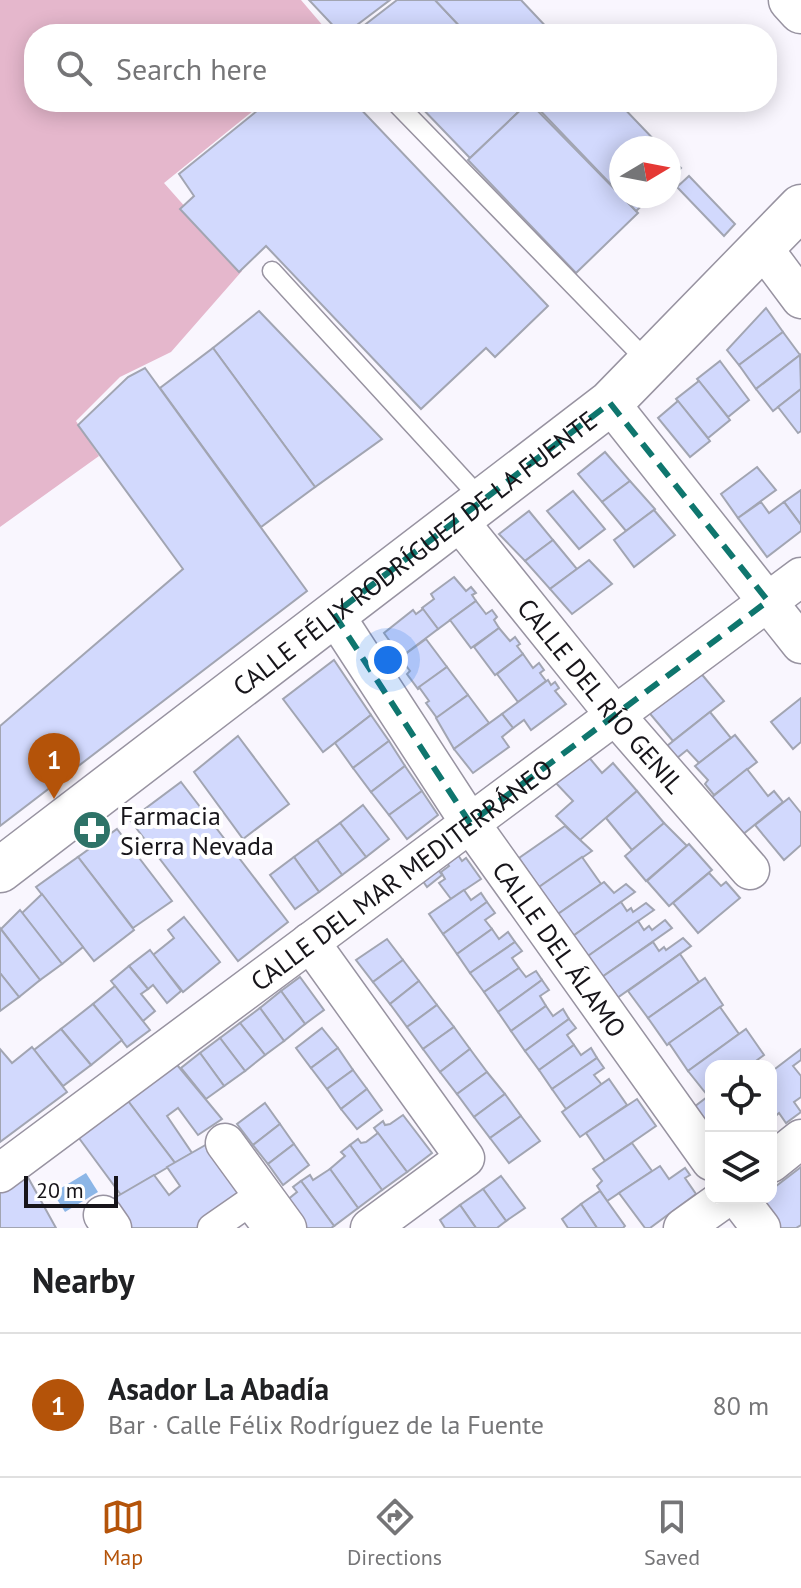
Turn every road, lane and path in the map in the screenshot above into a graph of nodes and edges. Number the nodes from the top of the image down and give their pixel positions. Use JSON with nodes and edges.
{"nodes":[{"id":1,"x":791,"y":0,"type":"edge"},
{"id":2,"x":801,"y":11,"type":"edge"},
{"id":3,"x":405,"y":112,"type":"edge"},
{"id":4,"x":801,"y":207,"type":"edge"},
{"id":5,"x":763,"y":248,"type":"junction"},
{"id":6,"x":272,"y":271,"type":"dead end"},
{"id":7,"x":801,"y":299,"type":"edge"},
{"id":8,"x":649,"y":363,"type":"junction"},
{"id":9,"x":610,"y":403,"type":"junction"},
{"id":10,"x":469,"y":510,"type":"junction"},
{"id":11,"x":801,"y":577,"type":"edge"},
{"id":12,"x":768,"y":601,"type":"junction"},
{"id":13,"x":334,"y":614,"type":"junction"},
{"id":14,"x":801,"y":644,"type":"edge"},
{"id":15,"x":615,"y":715,"type":"junction"},
{"id":16,"x":470,"y":823,"type":"junction"},
{"id":17,"x":0,"y":870,"type":"edge"},
{"id":18,"x":750,"y":870,"type":"dead end"},
{"id":19,"x":310,"y":942,"type":"junction"},
{"id":20,"x":801,"y":1139,"type":"edge"},
{"id":21,"x":225,"y":1143,"type":"dead end"},
{"id":22,"x":705,"y":1153,"type":"edge"},
{"id":23,"x":777,"y":1158,"type":"edge"},
{"id":24,"x":0,"y":1173,"type":"edge"},
{"id":25,"x":717,"y":1204,"type":"edge"},
{"id":26,"x":743,"y":1204,"type":"edge"},
{"id":27,"x":212,"y":1228,"type":"edge"},
{"id":28,"x":267,"y":1228,"type":"edge"},
{"id":29,"x":287,"y":1228,"type":"edge"},
{"id":30,"x":370,"y":1228,"type":"edge"},
{"id":31,"x":683,"y":1228,"type":"edge"},
{"id":32,"x":761,"y":1228,"type":"edge"}],
"edges":[{"from":1,"to":2,"type":"street"},
{"from":3,"to":8,"type":"lane"},
{"from":4,"to":5,"type":"street","name":"CALLE FÉLIX RODRÍGUEZ DE LA FUENTE"},
{"from":5,"to":7,"type":"street"},
{"from":5,"to":8,"type":"street","name":"CALLE FÉLIX RODRÍGUEZ DE LA FUENTE"},
{"from":6,"to":10,"type":"lane"},
{"from":8,"to":9,"type":"street","name":"CALLE FÉLIX RODRÍGUEZ DE LA FUENTE"},
{"from":9,"to":10,"type":"street","name":"CALLE FÉLIX RODRÍGUEZ DE LA FUENTE"},
{"from":9,"to":12,"type":"street"},
{"from":10,"to":13,"type":"street","name":"CALLE FÉLIX RODRÍGUEZ DE LA FUENTE"},
{"from":10,"to":15,"type":"street","name":"CALLE DEL RÍO GENIL"},
{"from":11,"to":12,"type":"street","name":"CALLE DEL MAR MEDITERRÁNEO"},
{"from":12,"to":14,"type":"street"},
{"from":12,"to":15,"type":"street","name":"CALLE DEL MAR MEDITERRÁNEO"},
{"from":13,"to":16,"type":"street","name":"CALLE DEL ÁLAMO"},
{"from":13,"to":17,"type":"street","name":"CALLE FÉLIX RODRÍGUEZ DE LA FUENTE"},
{"from":15,"to":16,"type":"street","name":"CALLE DEL MAR MEDITERRÁNEO"},
{"from":15,"to":18,"type":"street","name":"CALLE DEL RÍO GENIL"},
{"from":16,"to":19,"type":"street","name":"CALLE DEL MAR MEDITERRÁNEO"},
{"from":16,"to":22,"type":"street","name":"CALLE DEL ÁLAMO"},
{"from":19,"to":24,"type":"street","name":"CALLE DEL MAR MEDITERRÁNEO"},
{"from":19,"to":30,"type":"street"},
{"from":20,"to":23,"type":"street"},
{"from":21,"to":29,"type":"street"},
{"from":25,"to":31,"type":"street"},
{"from":26,"to":32,"type":"street"},
{"from":27,"to":28,"type":"street"}]}
